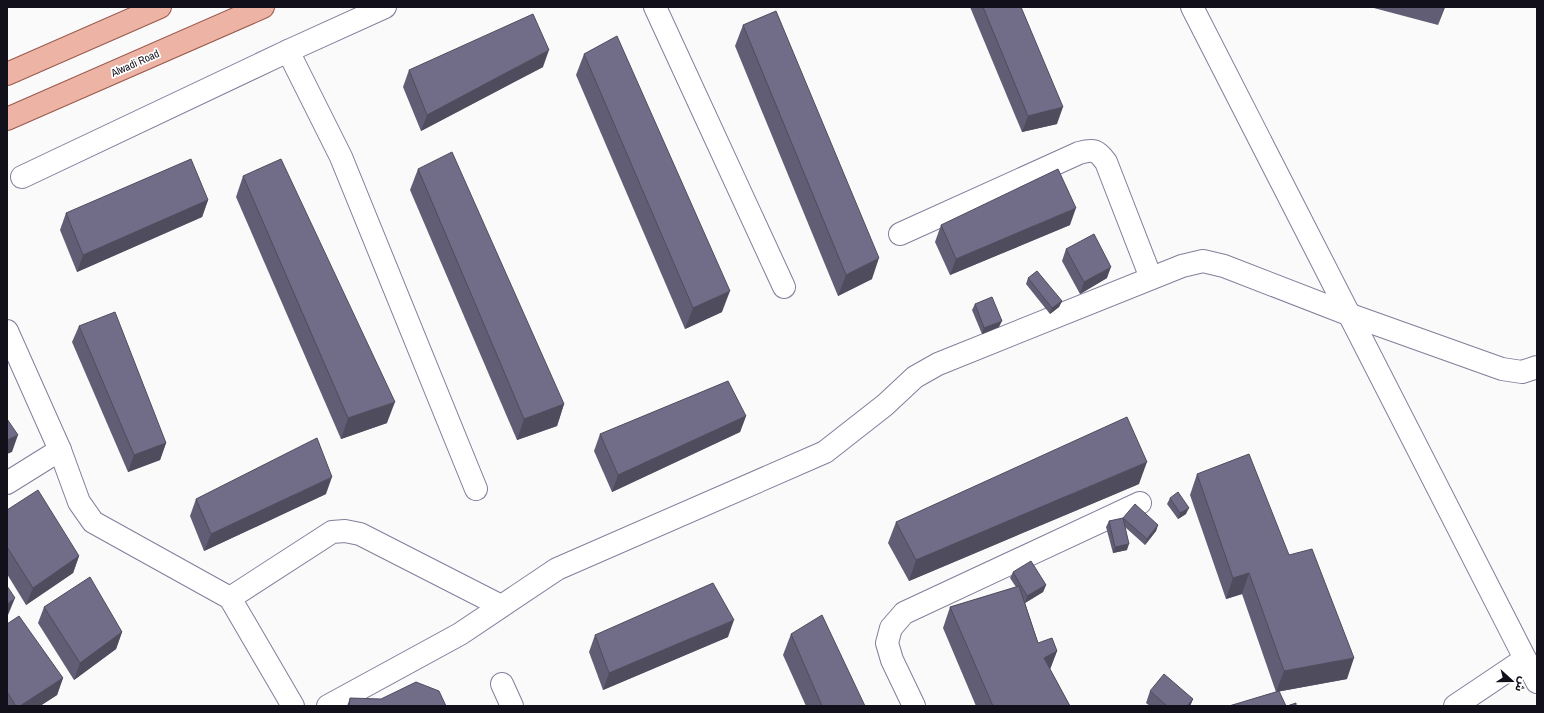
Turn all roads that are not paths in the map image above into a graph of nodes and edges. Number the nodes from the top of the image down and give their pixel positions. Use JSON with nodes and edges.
{"nodes":[{"id":1,"x":160,"y":7,"type":"edge"},
{"id":2,"x":263,"y":7,"type":"edge"},
{"id":3,"x":386,"y":7,"type":"edge"},
{"id":4,"x":655,"y":7,"type":"edge"},
{"id":5,"x":1192,"y":7,"type":"edge"},
{"id":6,"x":288,"y":51,"type":"junction"},
{"id":7,"x":7,"y":74,"type":"edge"},
{"id":8,"x":7,"y":119,"type":"edge"},
{"id":9,"x":22,"y":177,"type":"dead end"},
{"id":10,"x":900,"y":234,"type":"dead end"},
{"id":11,"x":1151,"y":278,"type":"junction"},
{"id":12,"x":784,"y":287,"type":"dead end"},
{"id":13,"x":1348,"y":314,"type":"junction"},
{"id":14,"x":7,"y":331,"type":"edge"},
{"id":15,"x":1537,"y":367,"type":"edge"},
{"id":16,"x":60,"y":450,"type":"junction"},
{"id":17,"x":7,"y":483,"type":"edge"},
{"id":18,"x":476,"y":489,"type":"dead end"},
{"id":19,"x":1140,"y":503,"type":"dead end"},
{"id":20,"x":230,"y":598,"type":"junction"},
{"id":21,"x":501,"y":606,"type":"junction"},
{"id":22,"x":1525,"y":659,"type":"junction"},
{"id":23,"x":1537,"y":682,"type":"edge"},
{"id":24,"x":502,"y":684,"type":"dead end"},
{"id":25,"x":294,"y":706,"type":"edge"},
{"id":26,"x":328,"y":706,"type":"edge"},
{"id":27,"x":512,"y":706,"type":"edge"},
{"id":28,"x":914,"y":706,"type":"edge"},
{"id":29,"x":1455,"y":706,"type":"edge"}],
"edges":[{"from":1,"to":7,"type":"main road"},
{"from":2,"to":8,"type":"main road","name":"Alwadi Road"},
{"from":3,"to":6,"type":"street"},
{"from":4,"to":12,"type":"street"},
{"from":5,"to":13,"type":"street"},
{"from":6,"to":9,"type":"street"},
{"from":6,"to":18,"type":"street"},
{"from":10,"to":11,"type":"street"},
{"from":11,"to":13,"type":"street"},
{"from":11,"to":21,"type":"street"},
{"from":13,"to":15,"type":"street"},
{"from":13,"to":22,"type":"street"},
{"from":14,"to":16,"type":"street"},
{"from":16,"to":17,"type":"street"},
{"from":16,"to":20,"type":"street"},
{"from":19,"to":28,"type":"street"},
{"from":20,"to":21,"type":"street"},
{"from":20,"to":25,"type":"street"},
{"from":21,"to":26,"type":"street"},
{"from":22,"to":23,"type":"street"},
{"from":22,"to":29,"type":"street"},
{"from":24,"to":27,"type":"street"}]}
